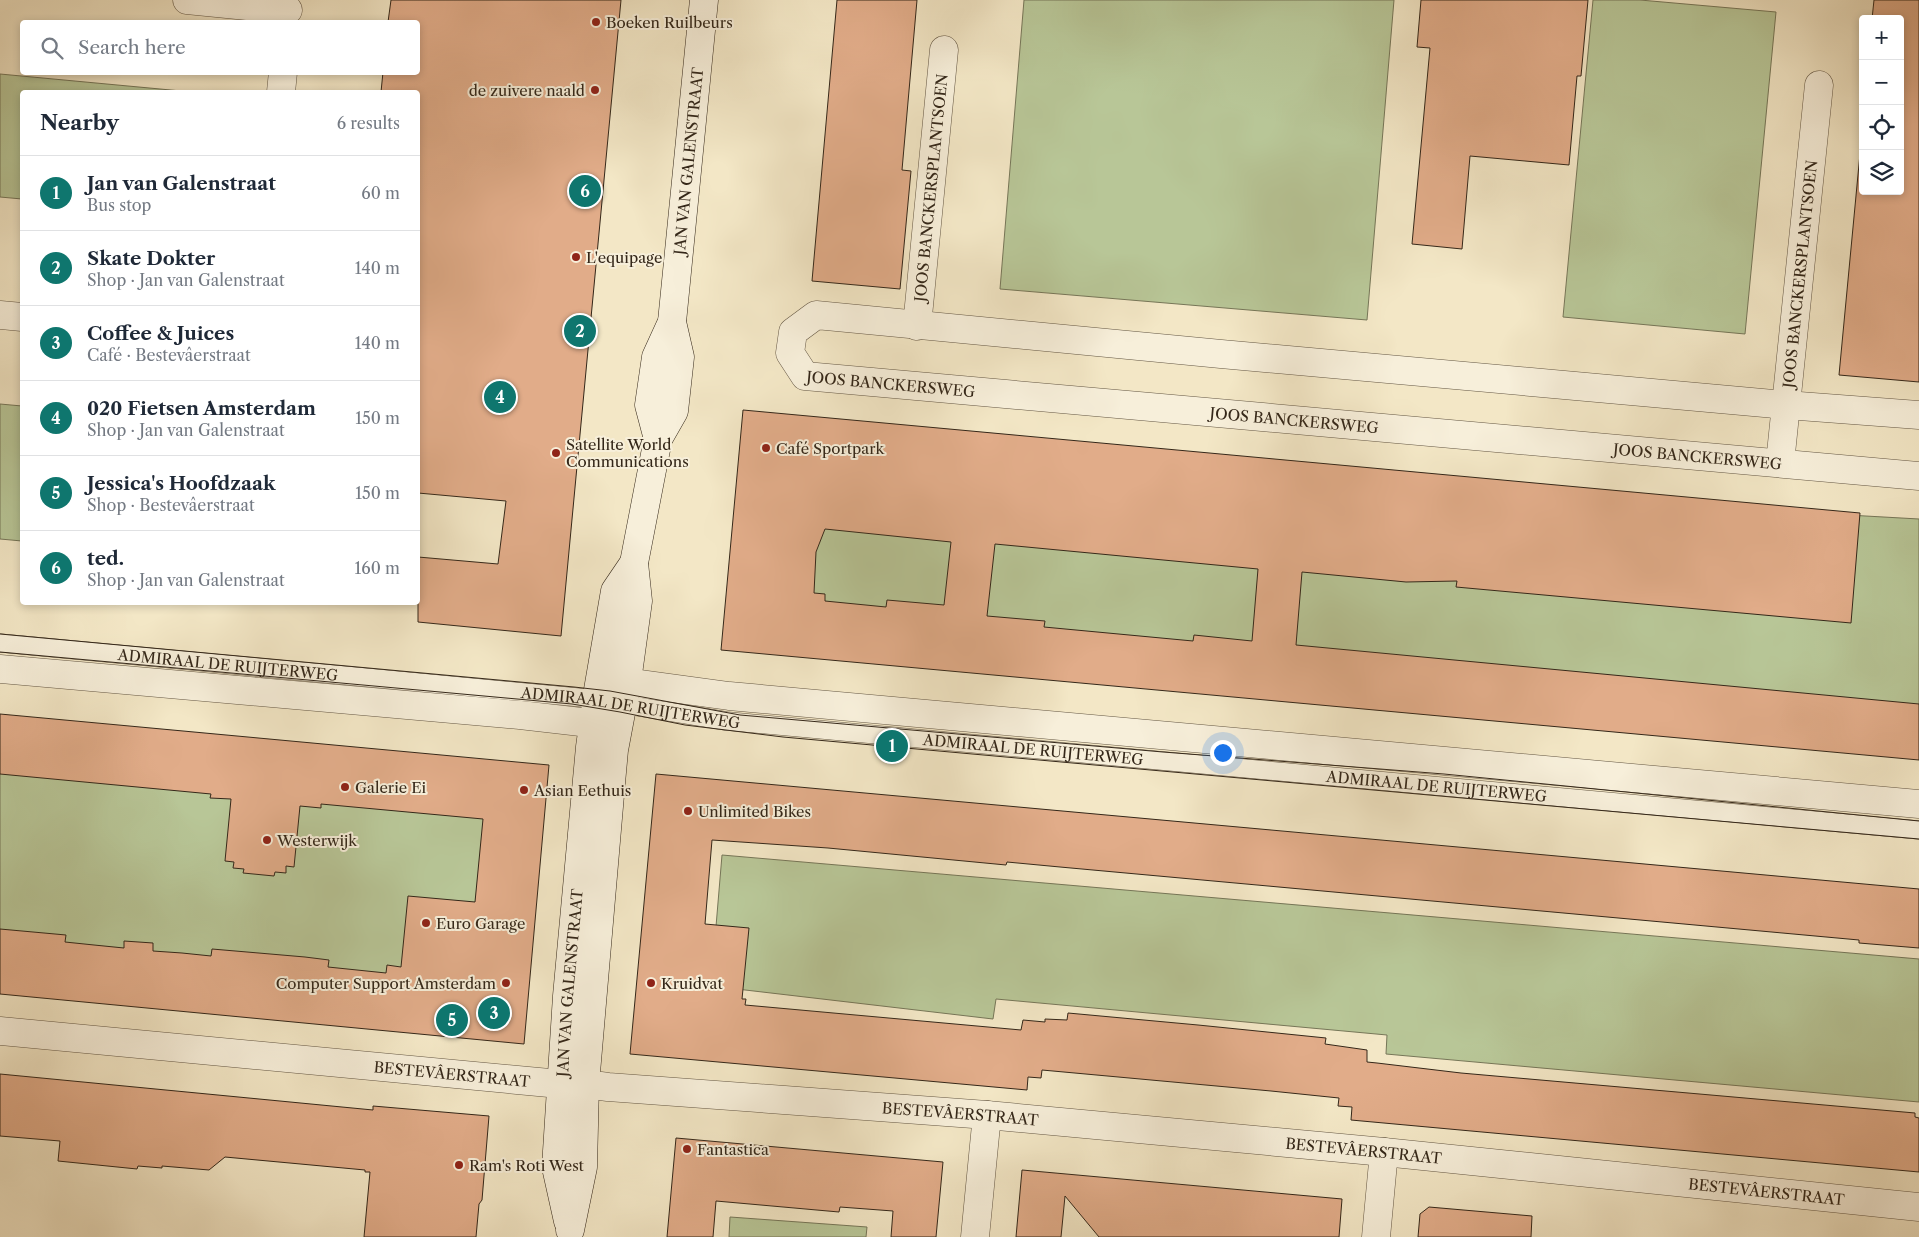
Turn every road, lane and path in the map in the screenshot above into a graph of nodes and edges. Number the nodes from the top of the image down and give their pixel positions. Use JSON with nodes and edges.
{"nodes":[{"id":1,"x":187,"y":0,"type":"edge"},
{"id":2,"x":704,"y":0,"type":"edge"},
{"id":3,"x":288,"y":11,"type":"edge"},
{"id":4,"x":944,"y":50,"type":"dead end"},
{"id":5,"x":283,"y":75,"type":"edge"},
{"id":6,"x":1819,"y":85,"type":"dead end"},
{"id":7,"x":281,"y":90,"type":"edge"},
{"id":8,"x":0,"y":315,"type":"edge"},
{"id":9,"x":20,"y":317,"type":"edge"},
{"id":10,"x":917,"y":326,"type":"junction"},
{"id":11,"x":1786,"y":405,"type":"junction"},
{"id":12,"x":1919,"y":415,"type":"edge"},
{"id":13,"x":1780,"y":463,"type":"junction"},
{"id":14,"x":1919,"y":476,"type":"edge"},
{"id":15,"x":0,"y":643,"type":"edge"},
{"id":16,"x":0,"y":669,"type":"edge"},
{"id":17,"x":609,"y":702,"type":"junction"},
{"id":18,"x":1919,"y":804,"type":"edge"},
{"id":19,"x":1919,"y":830,"type":"edge"},
{"id":20,"x":0,"y":1031,"type":"edge"},
{"id":21,"x":573,"y":1084,"type":"junction"},
{"id":22,"x":987,"y":1115,"type":"junction"},
{"id":23,"x":1384,"y":1152,"type":"junction"},
{"id":24,"x":1919,"y":1207,"type":"edge"},
{"id":25,"x":570,"y":1234,"type":"edge"},
{"id":26,"x":975,"y":1237,"type":"edge"},
{"id":27,"x":1376,"y":1237,"type":"edge"}],
"edges":[{"from":1,"to":3,"type":"street"},
{"from":2,"to":17,"type":"street","name":"JAN VAN GALENSTRAAT"},
{"from":4,"to":10,"type":"street","name":"JOOS BANCKERSPLANTSOEN"},
{"from":5,"to":7,"type":"street"},
{"from":6,"to":11,"type":"street","name":"JOOS BANCKERSPLANTSOEN"},
{"from":8,"to":9,"type":"street"},
{"from":10,"to":11,"type":"street","name":"JOOS BANCKERSWEG"},
{"from":10,"to":13,"type":"street","name":"JOOS BANCKERSWEG"},
{"from":11,"to":12,"type":"street","name":"JOOS BANCKERSWEG"},
{"from":11,"to":13,"type":"street","name":"JOOS BANCKERSPLANTSOEN"},
{"from":13,"to":14,"type":"street","name":"JOOS BANCKERSWEG"},
{"from":15,"to":17,"type":"lane","name":"ADMIRAAL DE RUIJTERWEG"},
{"from":16,"to":17,"type":"street","name":"ADMIRAAL DE RUIJTERWEG"},
{"from":17,"to":18,"type":"street","name":"ADMIRAAL DE RUIJTERWEG"},
{"from":17,"to":19,"type":"lane","name":"ADMIRAAL DE RUIJTERWEG"},
{"from":17,"to":21,"type":"street","name":"JAN VAN GALENSTRAAT"},
{"from":20,"to":21,"type":"street","name":"BESTEVÂERSTRAAT"},
{"from":21,"to":22,"type":"street","name":"BESTEVÂERSTRAAT"},
{"from":21,"to":25,"type":"street","name":"JAN VAN GALENSTRAAT"},
{"from":22,"to":23,"type":"street","name":"BESTEVÂERSTRAAT"},
{"from":22,"to":26,"type":"street"},
{"from":23,"to":24,"type":"street","name":"BESTEVÂERSTRAAT"},
{"from":23,"to":27,"type":"street"}]}
